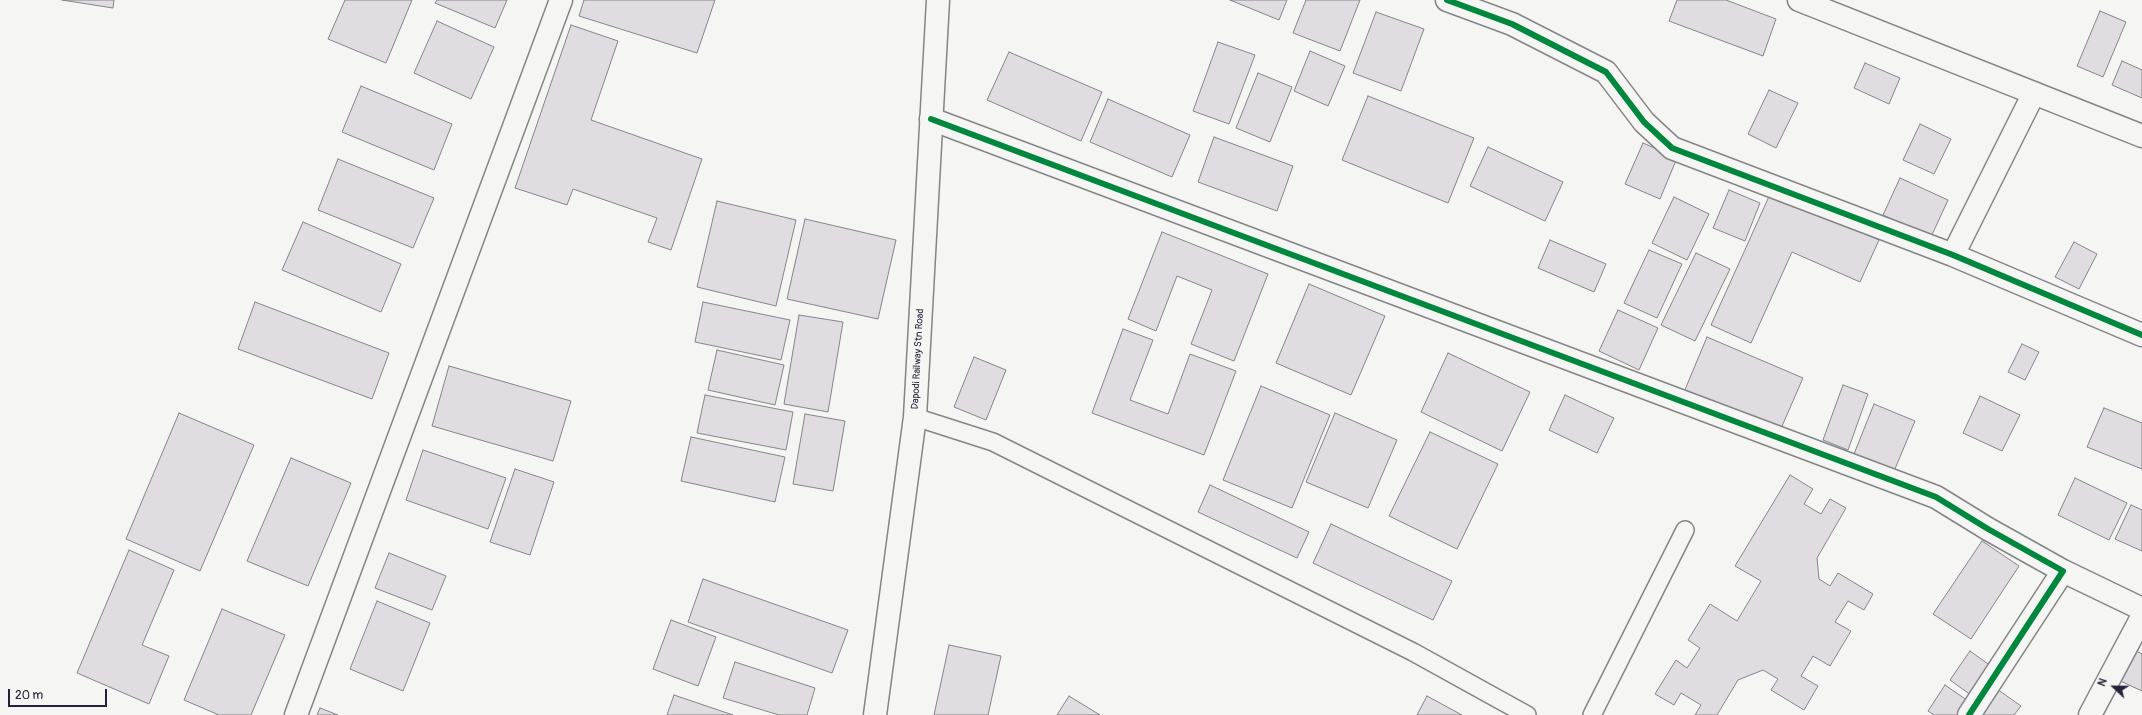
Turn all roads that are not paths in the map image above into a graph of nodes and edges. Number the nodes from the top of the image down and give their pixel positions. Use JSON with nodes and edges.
{"nodes":[{"id":1,"x":561,"y":0,"type":"edge"},
{"id":2,"x":938,"y":0,"type":"edge"},
{"id":3,"x":1447,"y":0,"type":"edge"},
{"id":4,"x":1799,"y":0,"type":"edge"},
{"id":5,"x":2034,"y":93,"type":"junction"},
{"id":6,"x":931,"y":119,"type":"junction"},
{"id":7,"x":2142,"y":136,"type":"edge"},
{"id":8,"x":1953,"y":255,"type":"junction"},
{"id":9,"x":2142,"y":335,"type":"edge"},
{"id":10,"x":915,"y":417,"type":"junction"},
{"id":11,"x":1685,"y":530,"type":"dead end"},
{"id":12,"x":2063,"y":571,"type":"junction"},
{"id":13,"x":2142,"y":609,"type":"edge"},
{"id":14,"x":2142,"y":617,"type":"edge"},
{"id":15,"x":296,"y":715,"type":"edge"},
{"id":16,"x":876,"y":715,"type":"edge"},
{"id":17,"x":1527,"y":715,"type":"edge"},
{"id":18,"x":1592,"y":715,"type":"edge"},
{"id":19,"x":1970,"y":715,"type":"edge"},
{"id":20,"x":2090,"y":715,"type":"edge"}],
"edges":[{"from":1,"to":15,"type":"street"},
{"from":2,"to":6,"type":"street","name":"Dapodi Railway Stn Road"},
{"from":3,"to":8,"type":"street"},
{"from":4,"to":5,"type":"street"},
{"from":5,"to":7,"type":"street"},
{"from":5,"to":8,"type":"street"},
{"from":6,"to":10,"type":"street","name":"Dapodi Railway Stn Road"},
{"from":6,"to":12,"type":"street"},
{"from":8,"to":9,"type":"street"},
{"from":10,"to":16,"type":"street","name":"Dapodi Railway Stn Road"},
{"from":10,"to":17,"type":"lane"},
{"from":11,"to":18,"type":"lane"},
{"from":12,"to":13,"type":"street"},
{"from":12,"to":19,"type":"street"},
{"from":14,"to":20,"type":"street"}]}
